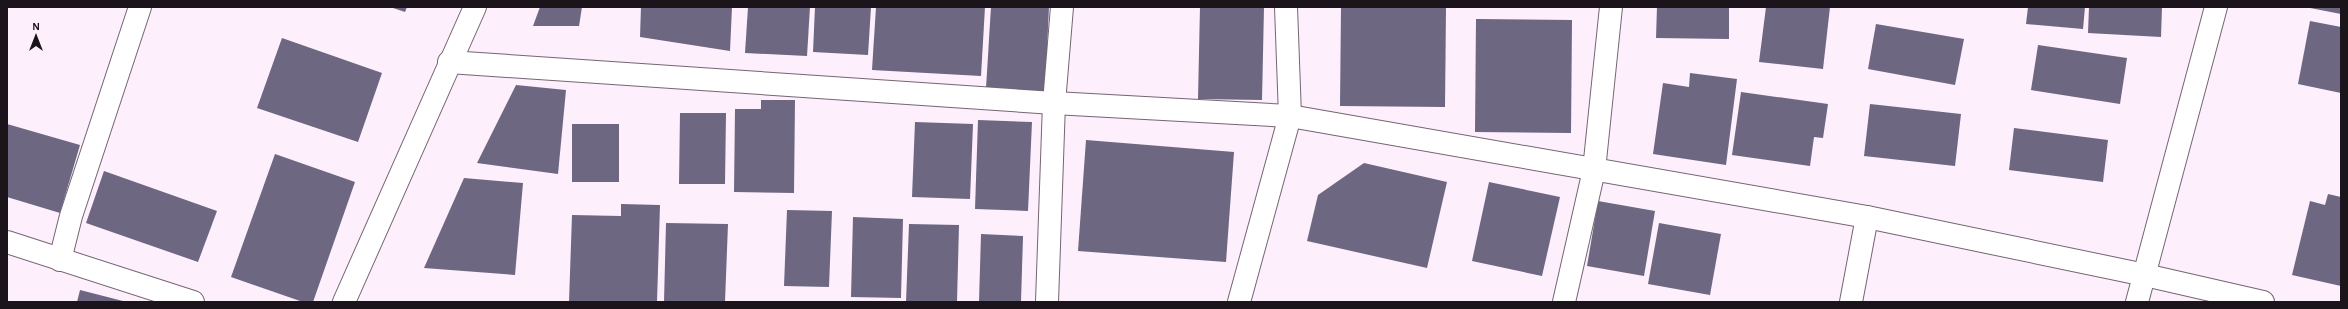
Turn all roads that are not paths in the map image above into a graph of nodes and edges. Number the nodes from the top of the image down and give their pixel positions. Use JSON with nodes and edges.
{"nodes":[{"id":1,"x":140,"y":7,"type":"edge"},
{"id":2,"x":475,"y":7,"type":"edge"},
{"id":3,"x":1062,"y":7,"type":"edge"},
{"id":4,"x":1286,"y":7,"type":"edge"},
{"id":5,"x":1611,"y":7,"type":"edge"},
{"id":6,"x":2216,"y":7,"type":"edge"},
{"id":7,"x":450,"y":62,"type":"junction"},
{"id":8,"x":1054,"y":103,"type":"junction"},
{"id":9,"x":1290,"y":116,"type":"junction"},
{"id":10,"x":1594,"y":170,"type":"junction"},
{"id":11,"x":1867,"y":217,"type":"junction"},
{"id":12,"x":7,"y":242,"type":"edge"},
{"id":13,"x":60,"y":260,"type":"junction"},
{"id":14,"x":2145,"y":274,"type":"junction"},
{"id":15,"x":193,"y":302,"type":"edge"},
{"id":16,"x":344,"y":302,"type":"edge"},
{"id":17,"x":1046,"y":302,"type":"edge"},
{"id":18,"x":1240,"y":302,"type":"edge"},
{"id":19,"x":1564,"y":302,"type":"edge"},
{"id":20,"x":1851,"y":302,"type":"edge"},
{"id":21,"x":2137,"y":302,"type":"edge"},
{"id":22,"x":2263,"y":302,"type":"edge"}],
"edges":[{"from":1,"to":13,"type":"street"},
{"from":2,"to":7,"type":"street"},
{"from":3,"to":8,"type":"street"},
{"from":4,"to":9,"type":"street"},
{"from":5,"to":10,"type":"street"},
{"from":6,"to":14,"type":"street"},
{"from":7,"to":8,"type":"street"},
{"from":7,"to":16,"type":"street"},
{"from":8,"to":9,"type":"street"},
{"from":8,"to":17,"type":"street"},
{"from":9,"to":10,"type":"street"},
{"from":9,"to":18,"type":"street"},
{"from":10,"to":11,"type":"street"},
{"from":10,"to":19,"type":"street"},
{"from":11,"to":14,"type":"street"},
{"from":11,"to":20,"type":"street"},
{"from":12,"to":13,"type":"street"},
{"from":13,"to":15,"type":"street"},
{"from":14,"to":21,"type":"street"},
{"from":14,"to":22,"type":"street"}]}
